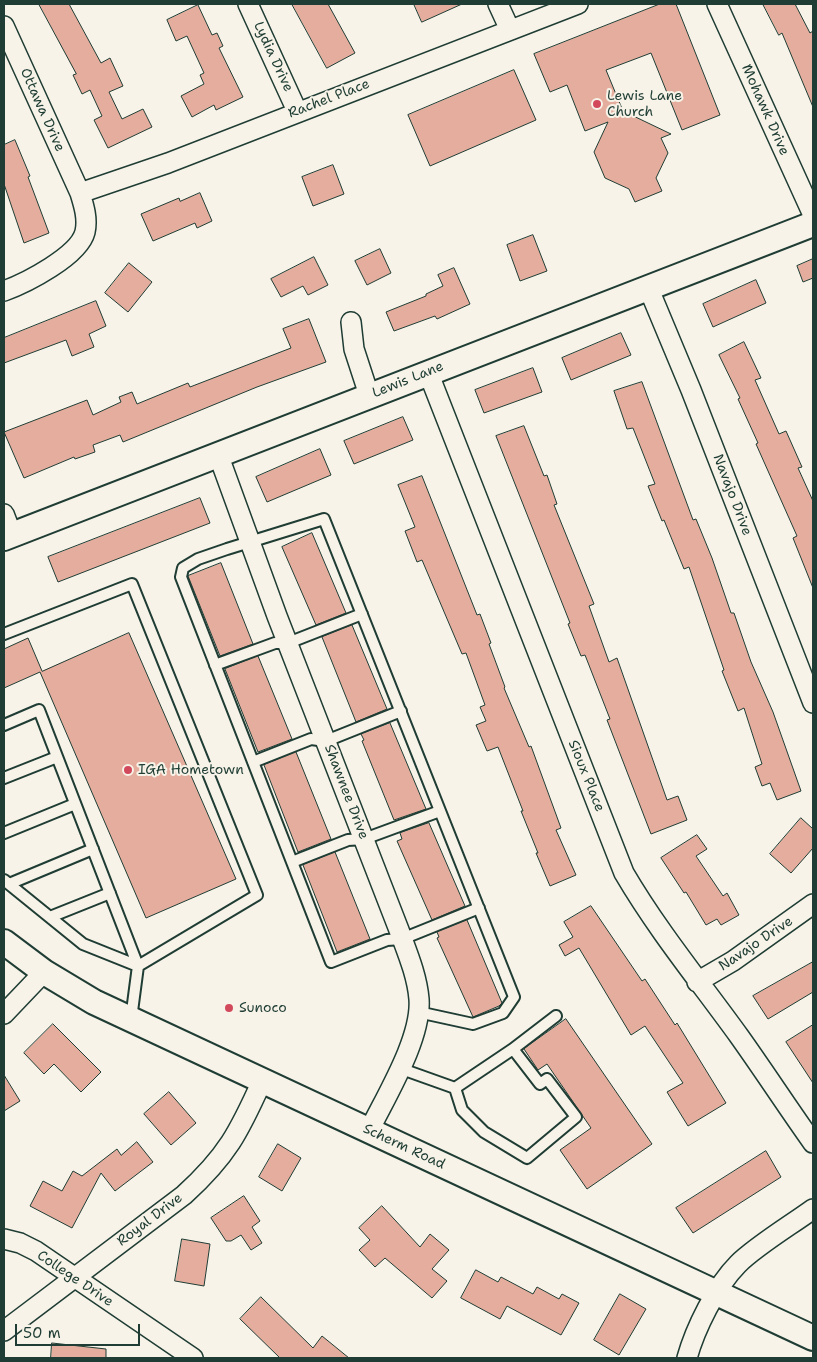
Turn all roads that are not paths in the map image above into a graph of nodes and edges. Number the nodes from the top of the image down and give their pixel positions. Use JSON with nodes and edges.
{"nodes":[{"id":1,"x":248,"y":4,"type":"edge"},
{"id":2,"x":498,"y":4,"type":"edge"},
{"id":3,"x":578,"y":4,"type":"edge"},
{"id":4,"x":717,"y":4,"type":"edge"},
{"id":5,"x":510,"y":30,"type":"junction"},
{"id":6,"x":5,"y":34,"type":"edge"},
{"id":7,"x":297,"y":111,"type":"junction"},
{"id":8,"x":80,"y":193,"type":"junction"},
{"id":9,"x":813,"y":215,"type":"edge"},
{"id":10,"x":813,"y":224,"type":"edge"},
{"id":11,"x":648,"y":287,"type":"junction"},
{"id":12,"x":4,"y":291,"type":"edge"},
{"id":13,"x":351,"y":322,"type":"dead end"},
{"id":14,"x":428,"y":372,"type":"junction"},
{"id":15,"x":369,"y":395,"type":"junction"},
{"id":16,"x":218,"y":454,"type":"junction"},
{"id":17,"x":6,"y":529,"type":"edge"},
{"id":18,"x":251,"y":543,"type":"junction"},
{"id":19,"x":362,"y":614,"type":"junction"},
{"id":20,"x":4,"y":634,"type":"edge"},
{"id":21,"x":288,"y":643,"type":"junction"},
{"id":22,"x":216,"y":665,"type":"junction"},
{"id":23,"x":813,"y":703,"type":"edge"},
{"id":24,"x":401,"y":711,"type":"junction"},
{"id":25,"x":4,"y":725,"type":"edge"},
{"id":26,"x":326,"y":741,"type":"junction"},
{"id":27,"x":57,"y":757,"type":"junction"},
{"id":28,"x":253,"y":762,"type":"junction"},
{"id":29,"x":4,"y":778,"type":"edge"},
{"id":30,"x":75,"y":804,"type":"junction"},
{"id":31,"x":440,"y":810,"type":"junction"},
{"id":32,"x":4,"y":833,"type":"edge"},
{"id":33,"x":364,"y":839,"type":"junction"},
{"id":34,"x":93,"y":849,"type":"junction"},
{"id":35,"x":292,"y":862,"type":"junction"},
{"id":36,"x":6,"y":882,"type":"edge"},
{"id":37,"x":110,"y":892,"type":"junction"},
{"id":38,"x":813,"y":904,"type":"edge"},
{"id":39,"x":479,"y":908,"type":"junction"},
{"id":40,"x":50,"y":917,"type":"junction"},
{"id":41,"x":402,"y":939,"type":"junction"},
{"id":42,"x":4,"y":942,"type":"edge"},
{"id":43,"x":138,"y":966,"type":"junction"},
{"id":44,"x":44,"y":972,"type":"junction"},
{"id":45,"x":697,"y":982,"type":"junction"},
{"id":46,"x":418,"y":1012,"type":"junction"},
{"id":47,"x":4,"y":1014,"type":"edge"},
{"id":48,"x":556,"y":1016,"type":"dead end"},
{"id":49,"x":131,"y":1019,"type":"junction"},
{"id":50,"x":513,"y":1049,"type":"junction"},
{"id":51,"x":399,"y":1068,"type":"junction"},
{"id":52,"x":262,"y":1081,"type":"junction"},
{"id":53,"x":455,"y":1088,"type":"junction"},
{"id":54,"x":369,"y":1131,"type":"junction"},
{"id":55,"x":813,"y":1143,"type":"edge"},
{"id":56,"x":813,"y":1209,"type":"edge"},
{"id":57,"x":4,"y":1239,"type":"edge"},
{"id":58,"x":74,"y":1278,"type":"junction"},
{"id":59,"x":717,"y":1293,"type":"junction"},
{"id":60,"x":4,"y":1330,"type":"edge"},
{"id":61,"x":813,"y":1338,"type":"edge"},
{"id":62,"x":193,"y":1358,"type":"edge"},
{"id":63,"x":687,"y":1358,"type":"edge"}],
"edges":[{"from":1,"to":7,"type":"street","name":"Lydia Drive"},
{"from":2,"to":5,"type":"street"},
{"from":3,"to":5,"type":"street","name":"Rachel Place"},
{"from":4,"to":9,"type":"street","name":"Mohawk Drive"},
{"from":5,"to":7,"type":"street","name":"Rachel Place"},
{"from":6,"to":8,"type":"street","name":"Ottawa Drive"},
{"from":7,"to":8,"type":"street","name":"Rachel Place"},
{"from":8,"to":12,"type":"street","name":"Ottawa Drive"},
{"from":10,"to":11,"type":"street","name":"Lewis Lane"},
{"from":11,"to":14,"type":"street","name":"Lewis Lane"},
{"from":11,"to":23,"type":"street","name":"Navajo Drive"},
{"from":13,"to":15,"type":"street"},
{"from":14,"to":15,"type":"street","name":"Lewis Lane"},
{"from":14,"to":45,"type":"street","name":"Sioux Place"},
{"from":15,"to":16,"type":"street","name":"Lewis Lane"},
{"from":16,"to":17,"type":"street","name":"Lewis Lane"},
{"from":16,"to":18,"type":"street","name":"Shawnee Drive"},
{"from":18,"to":19,"type":"lane"},
{"from":18,"to":21,"type":"street","name":"Shawnee Drive"},
{"from":18,"to":22,"type":"lane"},
{"from":19,"to":21,"type":"lane"},
{"from":19,"to":24,"type":"lane"},
{"from":20,"to":43,"type":"lane"},
{"from":21,"to":22,"type":"lane"},
{"from":21,"to":26,"type":"street","name":"Shawnee Drive"},
{"from":22,"to":28,"type":"lane"},
{"from":24,"to":26,"type":"lane"},
{"from":24,"to":31,"type":"lane"},
{"from":25,"to":27,"type":"lane"},
{"from":26,"to":28,"type":"lane"},
{"from":26,"to":33,"type":"street","name":"Shawnee Drive"},
{"from":27,"to":29,"type":"lane"},
{"from":27,"to":30,"type":"lane"},
{"from":28,"to":35,"type":"lane"},
{"from":30,"to":32,"type":"lane"},
{"from":30,"to":34,"type":"lane"},
{"from":31,"to":33,"type":"lane"},
{"from":31,"to":39,"type":"lane"},
{"from":33,"to":35,"type":"lane"},
{"from":33,"to":41,"type":"street","name":"Shawnee Drive"},
{"from":34,"to":36,"type":"lane"},
{"from":34,"to":37,"type":"lane"},
{"from":35,"to":41,"type":"lane"},
{"from":36,"to":40,"type":"lane"},
{"from":37,"to":40,"type":"lane"},
{"from":37,"to":43,"type":"lane"},
{"from":38,"to":45,"type":"street","name":"Navajo Drive"},
{"from":39,"to":41,"type":"lane"},
{"from":39,"to":46,"type":"lane"},
{"from":40,"to":43,"type":"lane"},
{"from":41,"to":46,"type":"street","name":"Shawnee Drive"},
{"from":42,"to":44,"type":"street","name":"Scherm Road"},
{"from":43,"to":49,"type":"lane"},
{"from":44,"to":47,"type":"street"},
{"from":44,"to":49,"type":"street","name":"Scherm Road"},
{"from":45,"to":55,"type":"street","name":"Sioux Place"},
{"from":46,"to":51,"type":"street","name":"Shawnee Drive"},
{"from":48,"to":50,"type":"lane"},
{"from":49,"to":52,"type":"street","name":"Scherm Road"},
{"from":50,"to":53,"type":"lane"},
{"from":50,"to":53,"type":"lane"},
{"from":51,"to":53,"type":"lane"},
{"from":51,"to":54,"type":"street","name":"Shawnee Drive"},
{"from":52,"to":54,"type":"street","name":"Scherm Road"},
{"from":52,"to":58,"type":"street","name":"Royal Drive"},
{"from":54,"to":59,"type":"street","name":"Scherm Road"},
{"from":56,"to":59,"type":"street"},
{"from":57,"to":58,"type":"street","name":"College Drive"},
{"from":58,"to":60,"type":"street","name":"Royal Drive"},
{"from":58,"to":62,"type":"street","name":"College Drive"},
{"from":59,"to":61,"type":"street","name":"Scherm Road"},
{"from":59,"to":63,"type":"street"}]}
